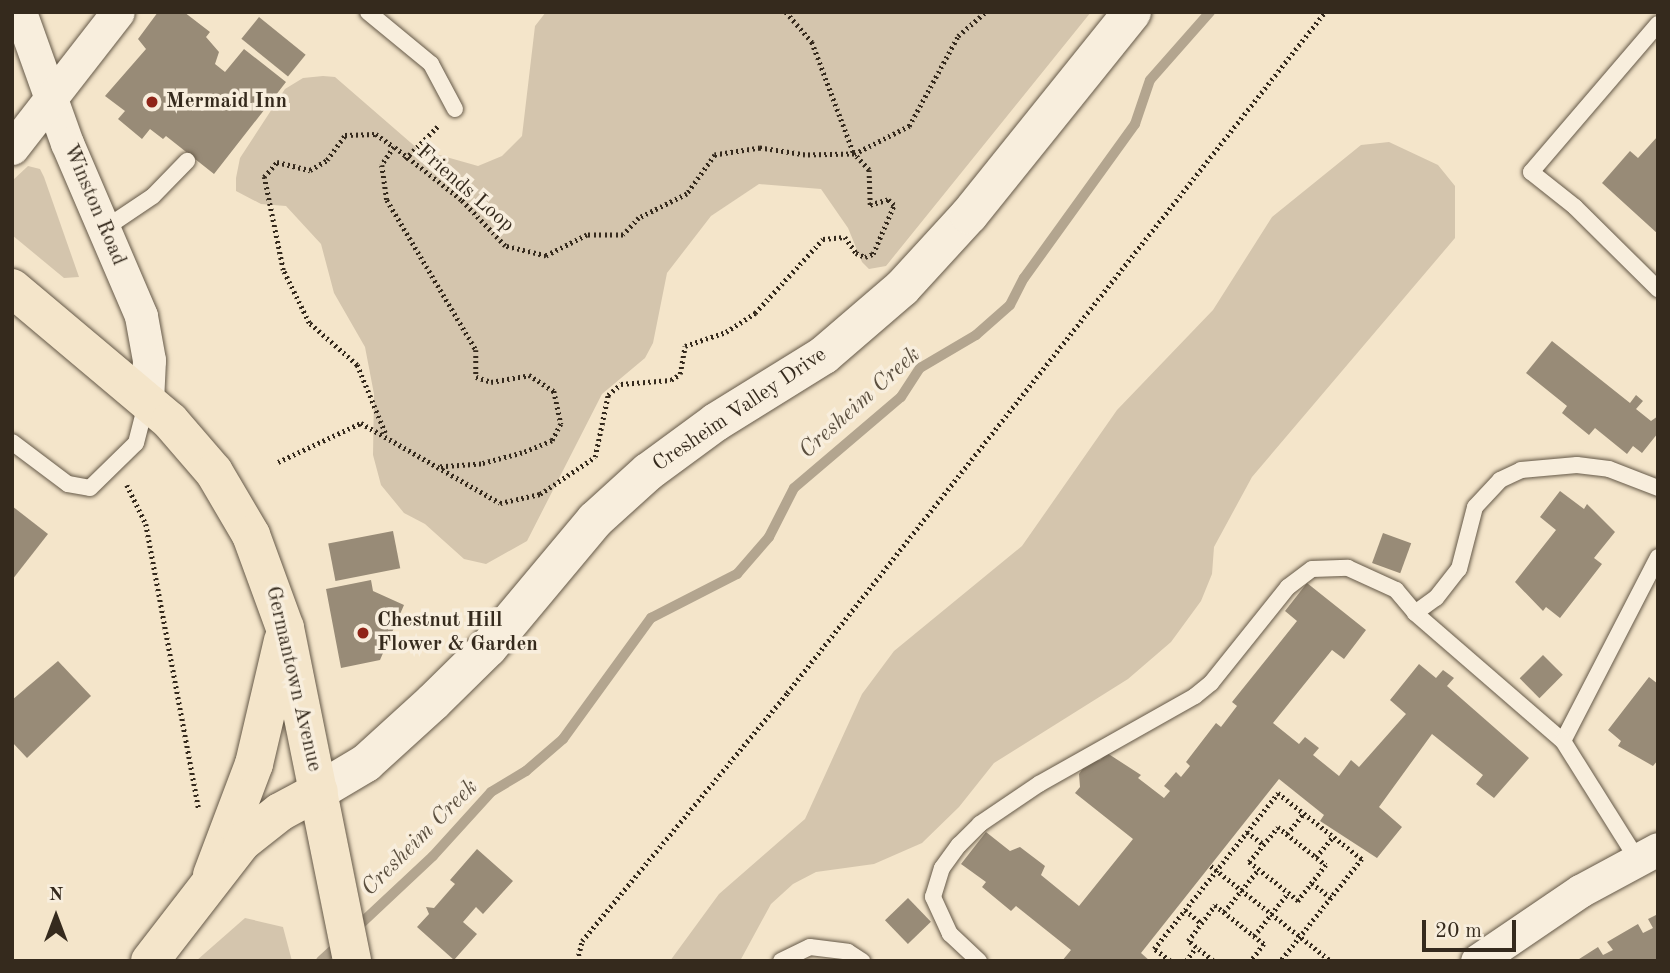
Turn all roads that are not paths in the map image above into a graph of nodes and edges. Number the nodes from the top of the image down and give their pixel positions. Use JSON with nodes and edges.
{"nodes":[{"id":1,"x":20,"y":12,"type":"edge"},
{"id":2,"x":118,"y":12,"type":"edge"},
{"id":3,"x":368,"y":12,"type":"edge"},
{"id":4,"x":1132,"y":12,"type":"edge"},
{"id":5,"x":1658,"y":24,"type":"edge"},
{"id":6,"x":50,"y":100,"type":"junction"},
{"id":7,"x":455,"y":109,"type":"road end"},
{"id":8,"x":12,"y":148,"type":"edge"},
{"id":9,"x":187,"y":162,"type":"dead end"},
{"id":10,"x":104,"y":229,"type":"junction"},
{"id":11,"x":12,"y":288,"type":"edge"},
{"id":12,"x":1658,"y":289,"type":"edge"},
{"id":13,"x":146,"y":401,"type":"junction"},
{"id":14,"x":12,"y":442,"type":"edge"},
{"id":15,"x":1658,"y":488,"type":"edge"},
{"id":16,"x":1658,"y":557,"type":"edge"},
{"id":17,"x":1415,"y":613,"type":"junction"},
{"id":18,"x":285,"y":628,"type":"junction"},
{"id":19,"x":1563,"y":741,"type":"junction"},
{"id":20,"x":319,"y":791,"type":"junction"},
{"id":21,"x":1647,"y":854,"type":"edge"},
{"id":22,"x":212,"y":875,"type":"junction"},
{"id":23,"x":149,"y":961,"type":"edge"},
{"id":24,"x":352,"y":961,"type":"edge"},
{"id":25,"x":781,"y":961,"type":"edge"},
{"id":26,"x":862,"y":961,"type":"edge"},
{"id":27,"x":979,"y":961,"type":"edge"},
{"id":28,"x":1477,"y":961,"type":"edge"}],
"edges":[{"from":1,"to":6,"type":"street","name":"Winston Road"},
{"from":2,"to":6,"type":"street"},
{"from":3,"to":7,"type":"lane"},
{"from":4,"to":20,"type":"main road","name":"Cresheim Valley Drive"},
{"from":5,"to":12,"type":"lane"},
{"from":6,"to":8,"type":"street"},
{"from":6,"to":10,"type":"street","name":"Winston Road"},
{"from":9,"to":10,"type":"lane"},
{"from":10,"to":13,"type":"street","name":"Winston Road"},
{"from":11,"to":13,"type":"main road","name":"Germantown Avenue"},
{"from":13,"to":14,"type":"lane"},
{"from":13,"to":18,"type":"main road","name":"Germantown Avenue"},
{"from":15,"to":17,"type":"lane"},
{"from":16,"to":19,"type":"lane"},
{"from":17,"to":19,"type":"lane"},
{"from":17,"to":27,"type":"lane"},
{"from":18,"to":20,"type":"main road","name":"Germantown Avenue"},
{"from":18,"to":22,"type":"main road"},
{"from":19,"to":21,"type":"lane"},
{"from":20,"to":22,"type":"main road","name":"Cresheim Valley Drive"},
{"from":20,"to":24,"type":"main road","name":"Germantown Avenue"},
{"from":21,"to":28,"type":"street"},
{"from":22,"to":23,"type":"main road","name":"Cresheim Valley Drive"},
{"from":25,"to":26,"type":"lane"}]}
